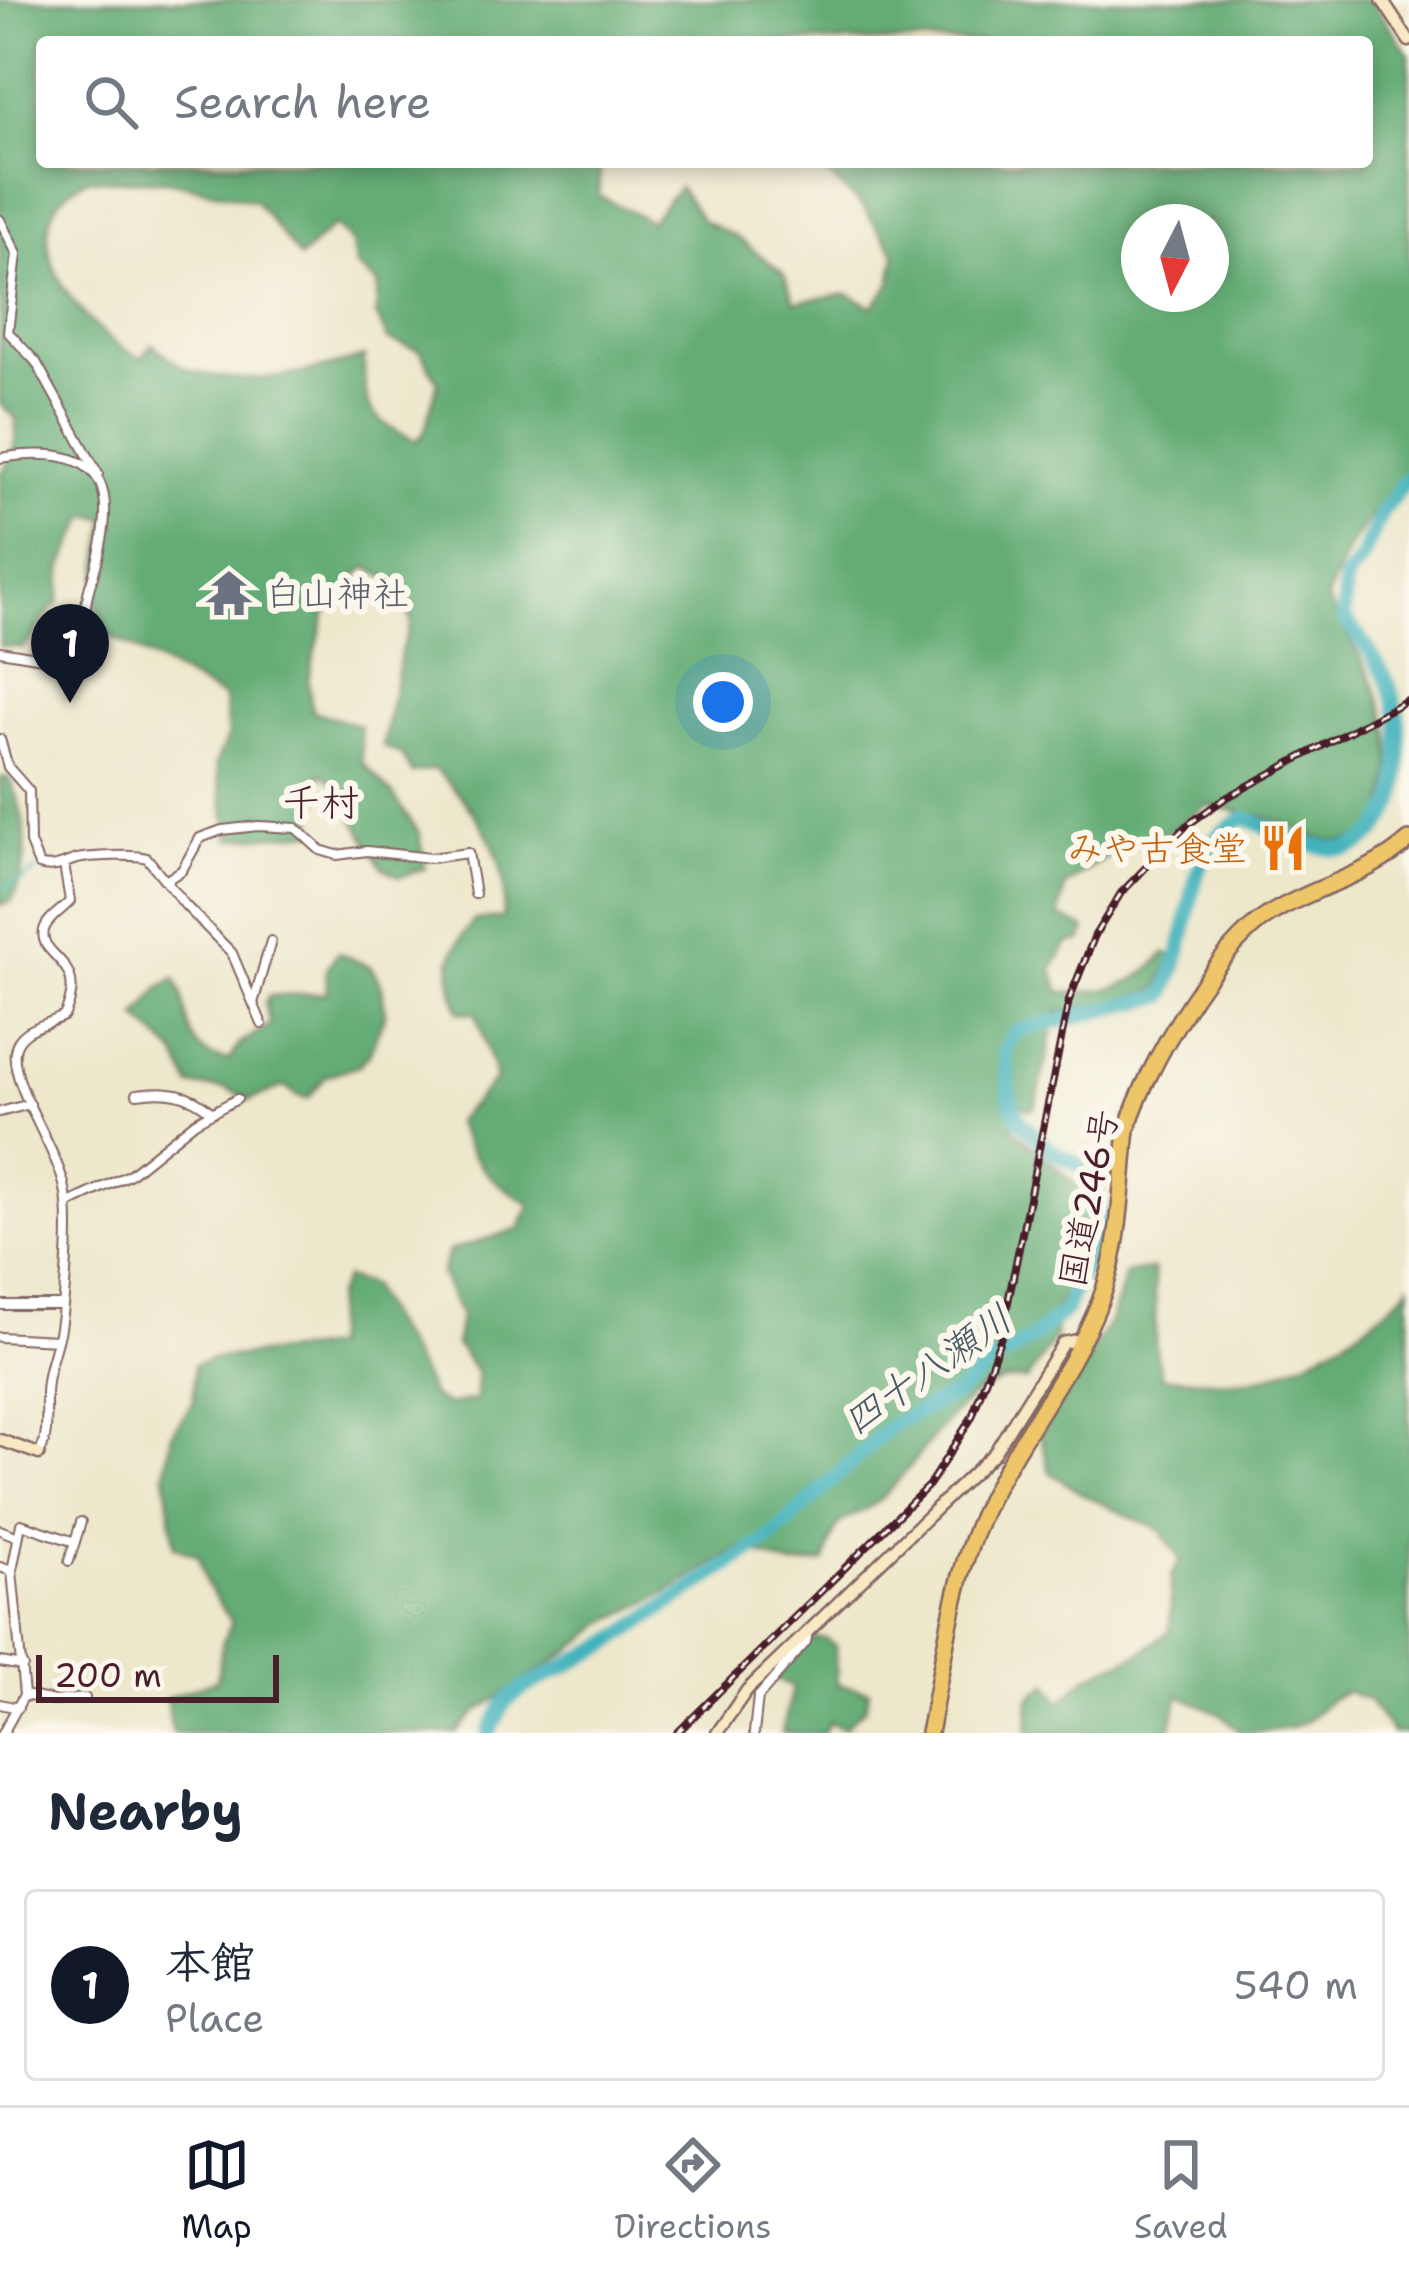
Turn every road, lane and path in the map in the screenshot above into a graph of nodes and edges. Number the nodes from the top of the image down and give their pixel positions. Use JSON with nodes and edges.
{"nodes":[{"id":1,"x":1382,"y":0,"type":"edge"},
{"id":2,"x":1409,"y":40,"type":"edge"},
{"id":3,"x":0,"y":220,"type":"edge"},
{"id":4,"x":0,"y":458,"type":"edge"},
{"id":5,"x":99,"y":476,"type":"junction"},
{"id":6,"x":0,"y":651,"type":"edge"},
{"id":7,"x":0,"y":739,"type":"edge"},
{"id":8,"x":1409,"y":839,"type":"edge"},
{"id":9,"x":64,"y":865,"type":"junction"},
{"id":10,"x":167,"y":880,"type":"junction"},
{"id":11,"x":475,"y":894,"type":"dead end"},
{"id":12,"x":271,"y":941,"type":"dead end"},
{"id":13,"x":254,"y":1000,"type":"junction"},
{"id":14,"x":262,"y":1024,"type":"dead end"},
{"id":15,"x":137,"y":1094,"type":"dead end"},
{"id":16,"x":237,"y":1099,"type":"dead end"},
{"id":17,"x":29,"y":1104,"type":"junction"},
{"id":18,"x":0,"y":1112,"type":"edge"},
{"id":19,"x":211,"y":1112,"type":"junction"},
{"id":20,"x":67,"y":1204,"type":"junction"},
{"id":21,"x":0,"y":1305,"type":"edge"},
{"id":22,"x":62,"y":1305,"type":"junction"},
{"id":23,"x":0,"y":1336,"type":"edge"},
{"id":24,"x":1082,"y":1339,"type":"junction"},
{"id":25,"x":57,"y":1340,"type":"junction"},
{"id":26,"x":0,"y":1440,"type":"edge"},
{"id":27,"x":40,"y":1454,"type":"joint"},
{"id":28,"x":81,"y":1522,"type":"dead end"},
{"id":29,"x":0,"y":1530,"type":"edge"},
{"id":30,"x":18,"y":1538,"type":"junction"},
{"id":31,"x":75,"y":1542,"type":"junction"},
{"id":32,"x":69,"y":1561,"type":"dead end"},
{"id":33,"x":0,"y":1567,"type":"edge"},
{"id":34,"x":12,"y":1571,"type":"junction"},
{"id":35,"x":0,"y":1626,"type":"edge"},
{"id":36,"x":16,"y":1627,"type":"junction"},
{"id":37,"x":809,"y":1631,"type":"junction"},
{"id":38,"x":0,"y":1662,"type":"edge"},
{"id":39,"x":23,"y":1666,"type":"junction"},
{"id":40,"x":24,"y":1695,"type":"junction"},
{"id":41,"x":86,"y":1698,"type":"dead end"},
{"id":42,"x":0,"y":1704,"type":"edge"},
{"id":43,"x":18,"y":1708,"type":"junction"},
{"id":44,"x":3,"y":1733,"type":"edge"},
{"id":45,"x":717,"y":1733,"type":"edge"},
{"id":46,"x":754,"y":1733,"type":"edge"},
{"id":47,"x":929,"y":1733,"type":"edge"}],
"edges":[{"from":1,"to":2,"type":"street"},
{"from":3,"to":5,"type":"street"},
{"from":4,"to":5,"type":"street"},
{"from":5,"to":6,"type":"street"},
{"from":7,"to":9,"type":"street"},
{"from":8,"to":24,"type":"highway","name":"国道246号"},
{"from":9,"to":10,"type":"street"},
{"from":9,"to":17,"type":"street"},
{"from":10,"to":11,"type":"street"},
{"from":10,"to":13,"type":"street"},
{"from":12,"to":13,"type":"street"},
{"from":13,"to":14,"type":"street"},
{"from":15,"to":19,"type":"street"},
{"from":16,"to":19,"type":"street"},
{"from":17,"to":18,"type":"street"},
{"from":17,"to":20,"type":"street"},
{"from":19,"to":20,"type":"street"},
{"from":20,"to":22,"type":"street"},
{"from":21,"to":22,"type":"street"},
{"from":22,"to":25,"type":"street"},
{"from":23,"to":25,"type":"street"},
{"from":24,"to":37,"type":"street"},
{"from":24,"to":47,"type":"highway","name":"国道246号"},
{"from":25,"to":27,"type":"street"},
{"from":26,"to":27,"type":"street"},
{"from":28,"to":31,"type":"street"},
{"from":29,"to":30,"type":"street"},
{"from":30,"to":31,"type":"street"},
{"from":30,"to":34,"type":"street"},
{"from":31,"to":32,"type":"street"},
{"from":33,"to":34,"type":"street"},
{"from":34,"to":36,"type":"street"},
{"from":35,"to":36,"type":"street"},
{"from":36,"to":39,"type":"street"},
{"from":37,"to":45,"type":"street"},
{"from":37,"to":46,"type":"street"},
{"from":38,"to":39,"type":"street"},
{"from":39,"to":40,"type":"street"},
{"from":40,"to":41,"type":"street"},
{"from":40,"to":43,"type":"street"},
{"from":42,"to":43,"type":"street"},
{"from":43,"to":44,"type":"street"}]}
